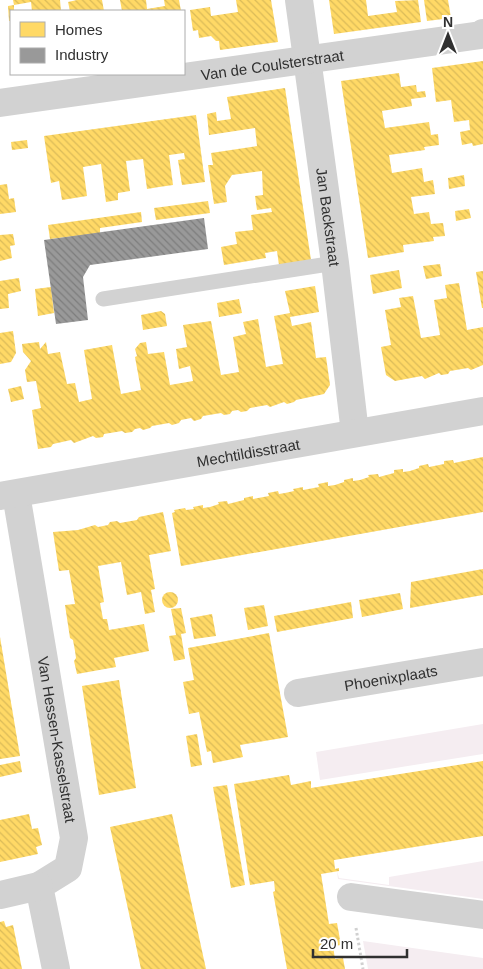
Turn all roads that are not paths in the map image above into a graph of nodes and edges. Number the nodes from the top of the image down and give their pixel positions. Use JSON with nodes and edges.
{"nodes":[{"id":1,"x":299,"y":0,"type":"edge"},
{"id":2,"x":483,"y":32,"type":"edge"},
{"id":3,"x":308,"y":60,"type":"junction"},
{"id":4,"x":0,"y":103,"type":"edge"},
{"id":5,"x":335,"y":263,"type":"junction"},
{"id":6,"x":102,"y":299,"type":"dead end"},
{"id":7,"x":482,"y":415,"type":"edge"},
{"id":8,"x":355,"y":433,"type":"junction"},
{"id":9,"x":8,"y":495,"type":"edge"},
{"id":10,"x":483,"y":662,"type":"edge"},
{"id":11,"x":298,"y":693,"type":"dead end"},
{"id":12,"x":39,"y":886,"type":"junction"},
{"id":13,"x":0,"y":895,"type":"edge"},
{"id":14,"x":351,"y":898,"type":"road end"},
{"id":15,"x":483,"y":915,"type":"edge"},
{"id":16,"x":56,"y":969,"type":"edge"}],
"edges":[{"from":1,"to":3,"type":"street","name":"Jan Backstraat"},
{"from":2,"to":3,"type":"street","name":"Van de Coulsterstraat"},
{"from":3,"to":4,"type":"street","name":"Van de Coulsterstraat"},
{"from":3,"to":5,"type":"street","name":"Jan Backstraat"},
{"from":5,"to":6,"type":"lane"},
{"from":5,"to":8,"type":"street","name":"Jan Backstraat"},
{"from":7,"to":8,"type":"street","name":"Mechtildisstraat"},
{"from":8,"to":9,"type":"street","name":"Mechtildisstraat"},
{"from":9,"to":12,"type":"street","name":"Van Hessen-Kasselstraat"},
{"from":10,"to":11,"type":"street","name":"Phoenixplaats"},
{"from":12,"to":13,"type":"street","name":"Van Hessen-Kasselstraat"},
{"from":12,"to":16,"type":"street"},
{"from":14,"to":15,"type":"street"}]}
